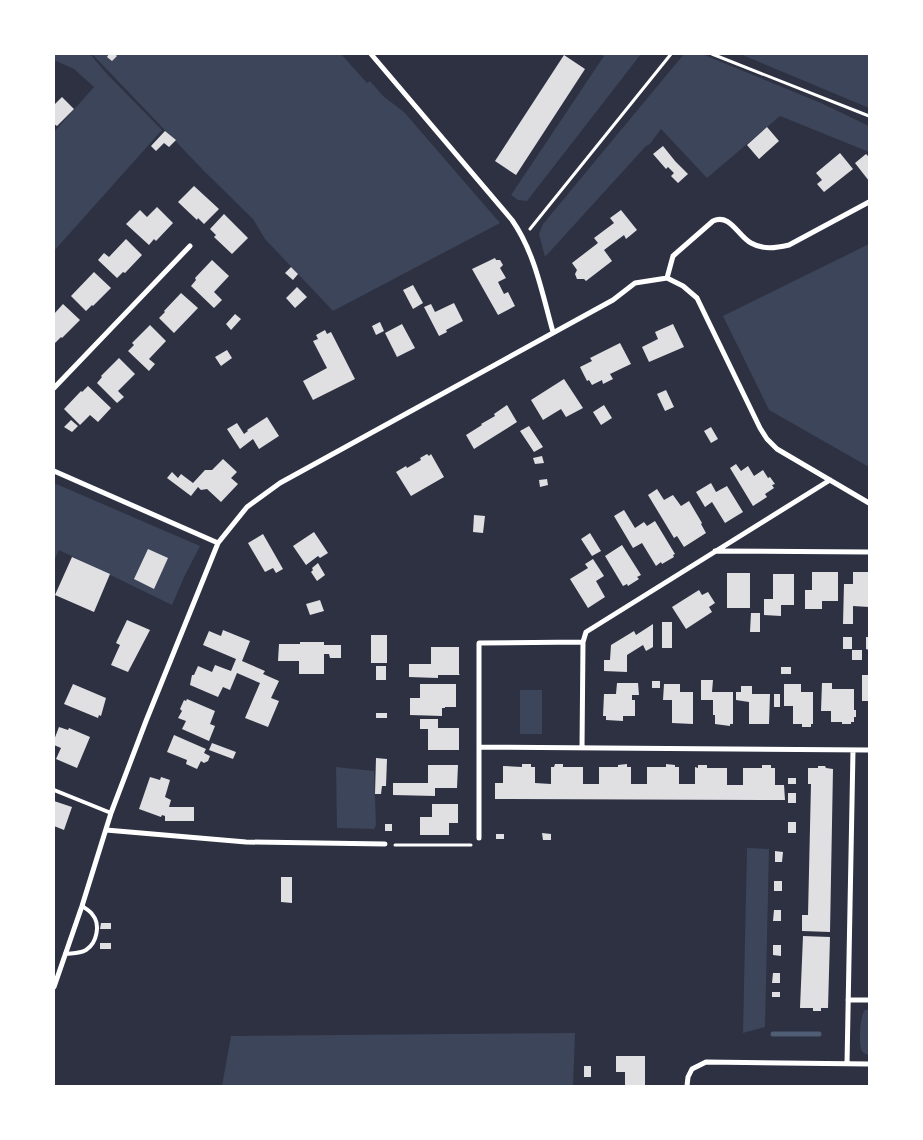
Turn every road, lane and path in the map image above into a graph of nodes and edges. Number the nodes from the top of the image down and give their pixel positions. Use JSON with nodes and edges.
{"nodes":[{"id":1,"x":371,"y":54,"type":"edge"},
{"id":2,"x":671,"y":54,"type":"edge"},
{"id":3,"x":712,"y":54,"type":"edge"},
{"id":4,"x":869,"y":116,"type":"edge"},
{"id":5,"x":869,"y":202,"type":"edge"},
{"id":6,"x":523,"y":237,"type":"junction"},
{"id":7,"x":190,"y":246,"type":"dead end"},
{"id":8,"x":667,"y":278,"type":"junction"},
{"id":9,"x":553,"y":332,"type":"junction"},
{"id":10,"x":54,"y":388,"type":"edge"},
{"id":11,"x":54,"y":471,"type":"edge"},
{"id":12,"x":830,"y":480,"type":"junction"},
{"id":13,"x":869,"y":502,"type":"edge"},
{"id":14,"x":218,"y":543,"type":"junction"},
{"id":15,"x":715,"y":552,"type":"junction"},
{"id":16,"x":869,"y":552,"type":"edge"},
{"id":17,"x":583,"y":642,"type":"junction"},
{"id":18,"x":479,"y":747,"type":"junction"},
{"id":19,"x":582,"y":748,"type":"junction"},
{"id":20,"x":854,"y":750,"type":"junction"},
{"id":21,"x":869,"y":750,"type":"edge"},
{"id":22,"x":54,"y":790,"type":"edge"},
{"id":23,"x":111,"y":813,"type":"junction"},
{"id":24,"x":106,"y":830,"type":"junction"},
{"id":25,"x":479,"y":838,"type":"joint"},
{"id":26,"x":385,"y":844,"type":"joint"},
{"id":27,"x":82,"y":906,"type":"junction"},
{"id":28,"x":65,"y":954,"type":"junction"},
{"id":29,"x":54,"y":987,"type":"edge"},
{"id":30,"x":848,"y":1000,"type":"junction"},
{"id":31,"x":869,"y":1000,"type":"edge"},
{"id":32,"x":847,"y":1064,"type":"junction"},
{"id":33,"x":869,"y":1064,"type":"edge"},
{"id":34,"x":687,"y":1086,"type":"edge"}],
"edges":[{"from":1,"to":6,"type":"street"},
{"from":2,"to":6,"type":"path"},
{"from":3,"to":4,"type":"path"},
{"from":5,"to":8,"type":"street"},
{"from":6,"to":9,"type":"street"},
{"from":7,"to":10,"type":"street"},
{"from":8,"to":9,"type":"street"},
{"from":8,"to":12,"type":"street"},
{"from":9,"to":14,"type":"street"},
{"from":11,"to":14,"type":"street"},
{"from":12,"to":13,"type":"street"},
{"from":12,"to":15,"type":"street"},
{"from":14,"to":23,"type":"street"},
{"from":15,"to":16,"type":"street"},
{"from":15,"to":17,"type":"street"},
{"from":17,"to":18,"type":"street"},
{"from":17,"to":19,"type":"street"},
{"from":18,"to":19,"type":"street"},
{"from":18,"to":25,"type":"street"},
{"from":19,"to":20,"type":"street"},
{"from":20,"to":21,"type":"street"},
{"from":20,"to":30,"type":"street"},
{"from":22,"to":23,"type":"lane"},
{"from":23,"to":24,"type":"street"},
{"from":24,"to":26,"type":"street"},
{"from":24,"to":27,"type":"street"},
{"from":25,"to":26,"type":"path"},
{"from":27,"to":28,"type":"street"},
{"from":27,"to":28,"type":"lane"},
{"from":28,"to":29,"type":"street"},
{"from":30,"to":31,"type":"street"},
{"from":30,"to":32,"type":"street"},
{"from":32,"to":33,"type":"street"},
{"from":32,"to":34,"type":"street"}]}
